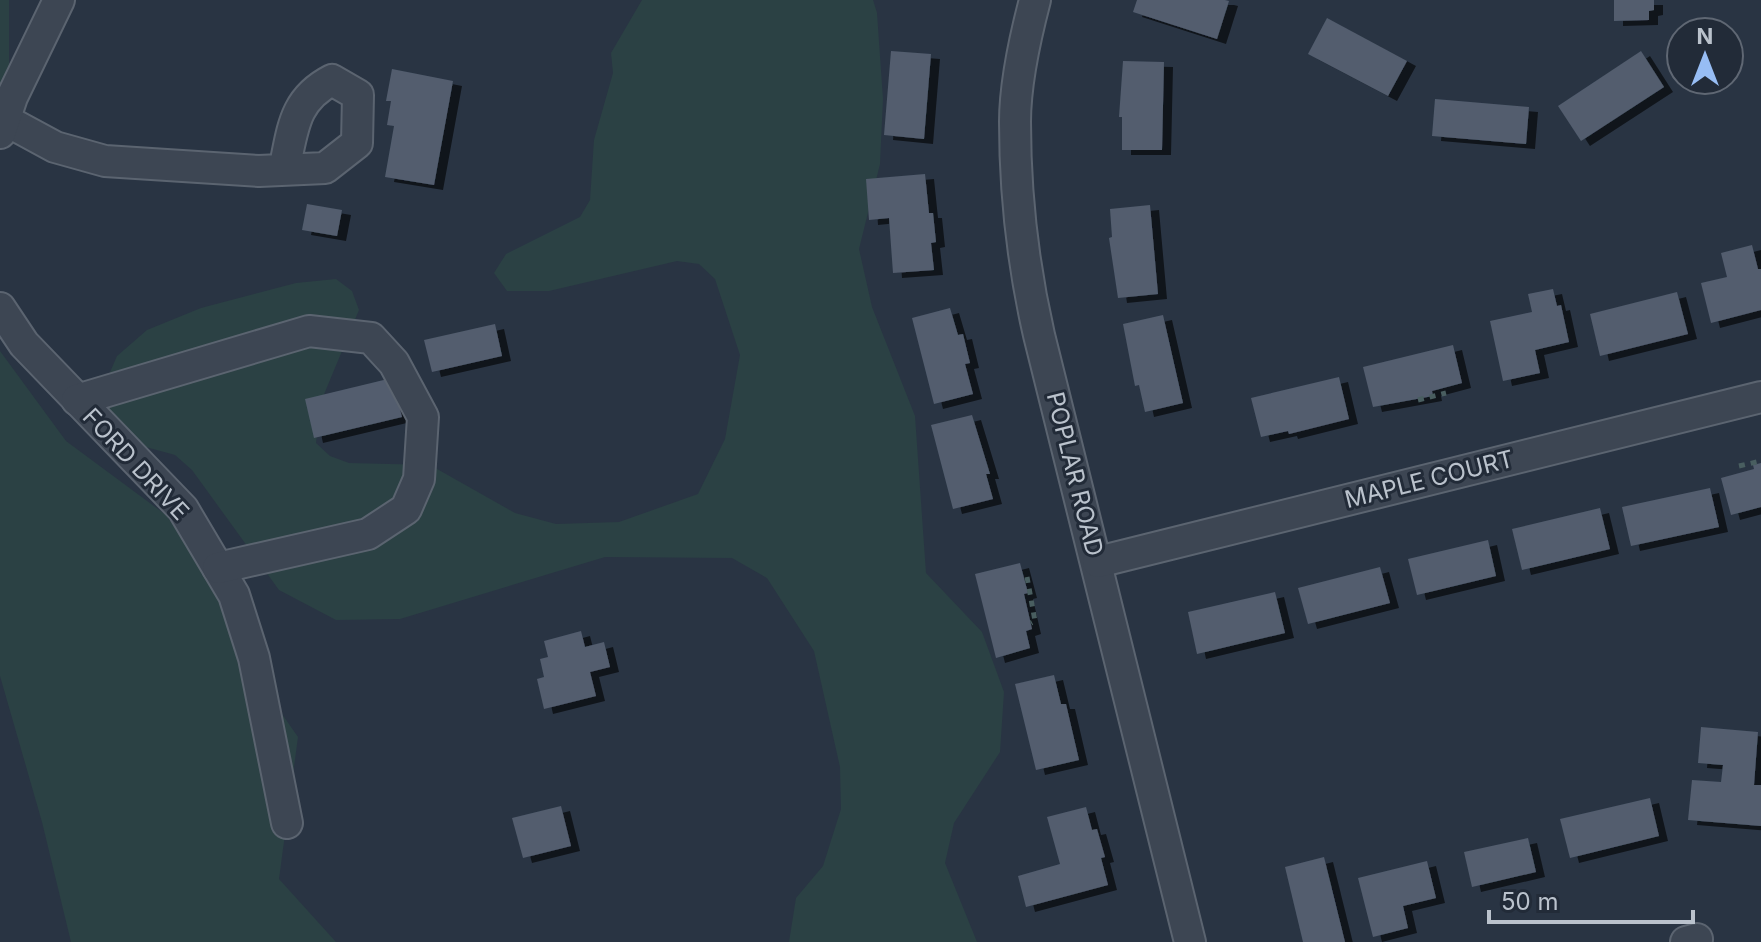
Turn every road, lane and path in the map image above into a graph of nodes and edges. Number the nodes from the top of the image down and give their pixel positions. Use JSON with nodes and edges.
{"nodes":[{"id":1,"x":59,"y":0,"type":"edge"},
{"id":2,"x":1035,"y":0,"type":"edge"},
{"id":3,"x":2,"y":126,"type":"edge"},
{"id":4,"x":284,"y":170,"type":"dead end"},
{"id":5,"x":0,"y":308,"type":"edge"},
{"id":6,"x":1446,"y":393,"type":"dead end"},
{"id":7,"x":1761,"y":397,"type":"edge"},
{"id":8,"x":77,"y":400,"type":"junction"},
{"id":9,"x":1418,"y":400,"type":"dead end"},
{"id":10,"x":1761,"y":461,"type":"edge"},
{"id":11,"x":1739,"y":466,"type":"dead end"},
{"id":12,"x":1098,"y":562,"type":"junction"},
{"id":13,"x":218,"y":568,"type":"junction"},
{"id":14,"x":1027,"y":577,"type":"dead end"},
{"id":15,"x":1031,"y":623,"type":"dead end"},
{"id":16,"x":287,"y":823,"type":"dead end"},
{"id":17,"x":1190,"y":942,"type":"edge"}],
"edges":[{"from":1,"to":3,"type":"street"},
{"from":2,"to":12,"type":"street","name":"POPLAR ROAD"},
{"from":3,"to":4,"type":"street"},
{"from":5,"to":8,"type":"street","name":"FORD DRIVE"},
{"from":6,"to":9,"type":"path"},
{"from":7,"to":12,"type":"street","name":"MAPLE COURT"},
{"from":8,"to":13,"type":"street","name":"FORD DRIVE"},
{"from":8,"to":13,"type":"street"},
{"from":10,"to":11,"type":"path"},
{"from":12,"to":17,"type":"street","name":"POPLAR ROAD"},
{"from":13,"to":16,"type":"street","name":"FORD DRIVE"},
{"from":14,"to":15,"type":"path"}]}
